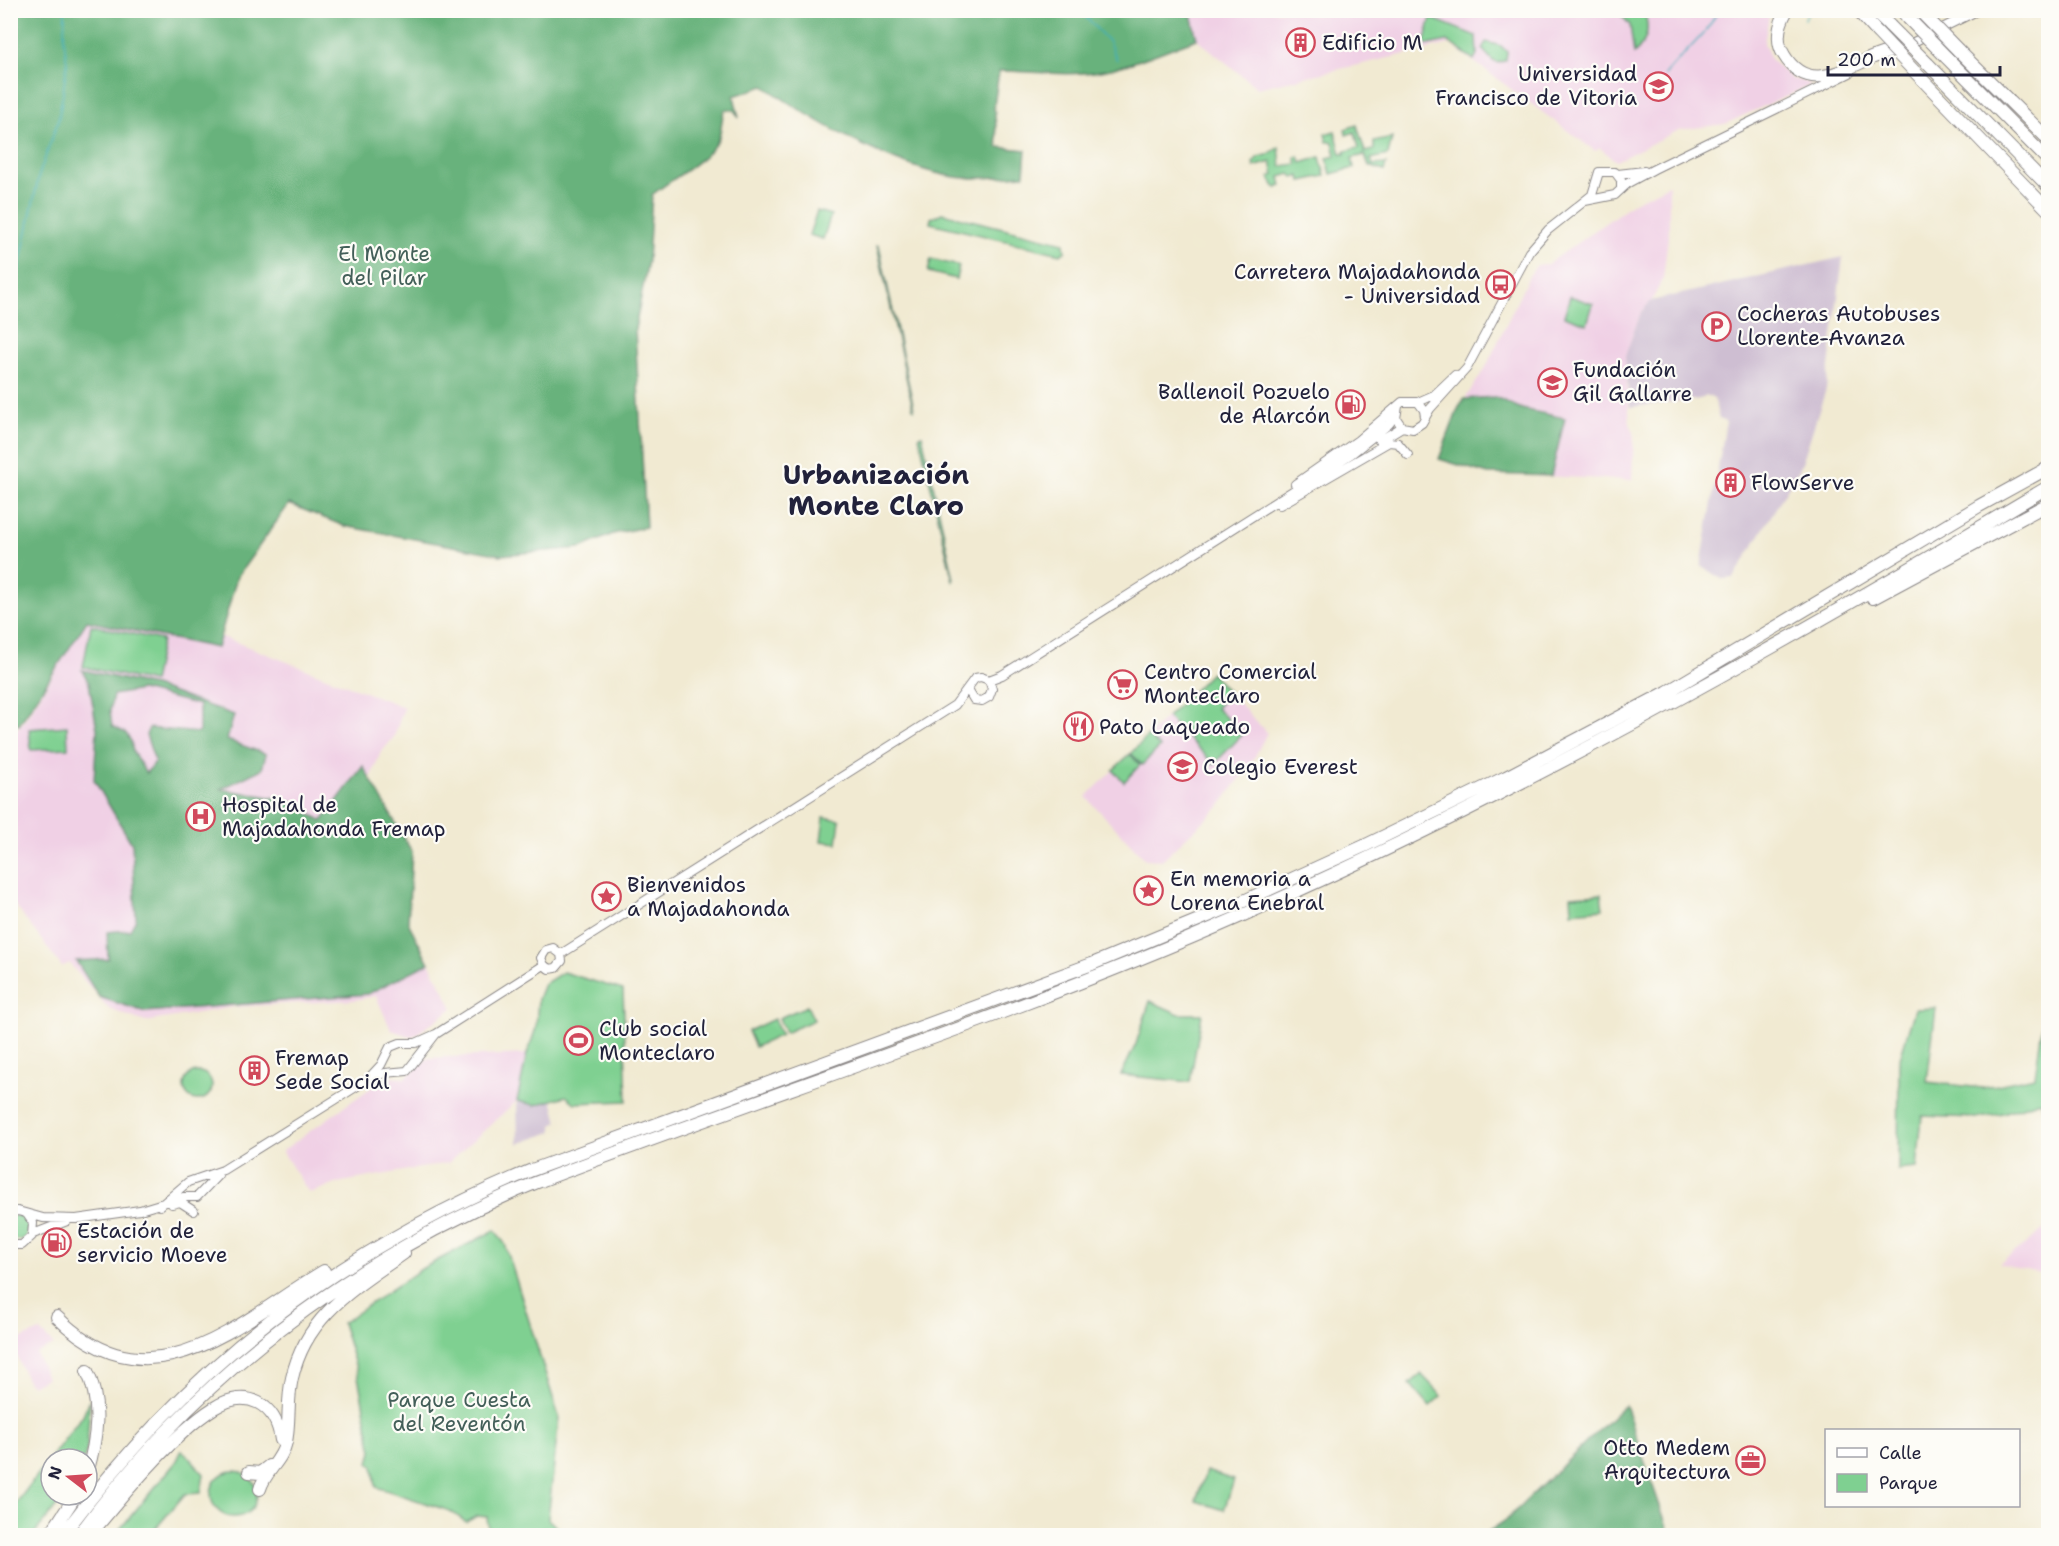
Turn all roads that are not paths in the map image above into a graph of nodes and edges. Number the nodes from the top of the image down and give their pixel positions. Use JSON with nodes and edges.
{"nodes":[{"id":1,"x":1787,"y":10,"type":"edge"},
{"id":2,"x":1857,"y":10,"type":"edge"},
{"id":3,"x":1874,"y":10,"type":"edge"},
{"id":4,"x":1979,"y":10,"type":"edge"},
{"id":5,"x":1921,"y":12,"type":"edge"},
{"id":6,"x":1904,"y":14,"type":"edge"},
{"id":7,"x":1894,"y":51,"type":"junction"},
{"id":8,"x":2049,"y":139,"type":"edge"},
{"id":9,"x":2049,"y":160,"type":"edge"},
{"id":10,"x":1654,"y":169,"type":"junction"},
{"id":11,"x":1618,"y":174,"type":"junction"},
{"id":12,"x":2049,"y":186,"type":"edge"},
{"id":13,"x":1596,"y":187,"type":"junction"},
{"id":14,"x":1621,"y":189,"type":"junction"},
{"id":15,"x":1605,"y":196,"type":"junction"},
{"id":16,"x":1585,"y":201,"type":"junction"},
{"id":17,"x":2049,"y":210,"type":"edge"},
{"id":18,"x":1486,"y":334,"type":"junction"},
{"id":19,"x":1418,"y":402,"type":"junction"},
{"id":20,"x":1397,"y":410,"type":"junction"},
{"id":21,"x":1425,"y":417,"type":"junction"},
{"id":22,"x":1402,"y":427,"type":"junction"},
{"id":23,"x":1351,"y":454,"type":"junction"},
{"id":24,"x":1408,"y":455,"type":"dead end"},
{"id":25,"x":2049,"y":460,"type":"edge"},
{"id":26,"x":2049,"y":468,"type":"edge"},
{"id":27,"x":2034,"y":474,"type":"junction"},
{"id":28,"x":2049,"y":487,"type":"edge"},
{"id":29,"x":2049,"y":502,"type":"edge"},
{"id":30,"x":1234,"y":529,"type":"junction"},
{"id":31,"x":1754,"y":658,"type":"junction"},
{"id":32,"x":990,"y":685,"type":"junction"},
{"id":33,"x":968,"y":690,"type":"junction"},
{"id":34,"x":974,"y":700,"type":"junction"},
{"id":35,"x":953,"y":706,"type":"junction"},
{"id":36,"x":561,"y":954,"type":"junction"},
{"id":37,"x":544,"y":965,"type":"junction"},
{"id":38,"x":436,"y":1034,"type":"junction"},
{"id":39,"x":405,"y":1044,"type":"junction"},
{"id":40,"x":385,"y":1056,"type":"junction"},
{"id":41,"x":414,"y":1062,"type":"junction"},
{"id":42,"x":395,"y":1072,"type":"junction"},
{"id":43,"x":367,"y":1080,"type":"junction"},
{"id":44,"x":224,"y":1170,"type":"junction"},
{"id":45,"x":196,"y":1181,"type":"junction"},
{"id":46,"x":185,"y":1187,"type":"junction"},
{"id":47,"x":201,"y":1192,"type":"junction"},
{"id":48,"x":190,"y":1197,"type":"junction"},
{"id":49,"x":160,"y":1206,"type":"junction"},
{"id":50,"x":476,"y":1209,"type":"junction"},
{"id":51,"x":10,"y":1212,"type":"edge"},
{"id":52,"x":27,"y":1214,"type":"junction"},
{"id":53,"x":76,"y":1219,"type":"junction"},
{"id":54,"x":33,"y":1234,"type":"junction"},
{"id":55,"x":395,"y":1235,"type":"junction"},
{"id":56,"x":10,"y":1245,"type":"edge"},
{"id":57,"x":57,"y":1317,"type":"dead end"},
{"id":58,"x":87,"y":1371,"type":"dead end"},
{"id":59,"x":95,"y":1447,"type":"edge"},
{"id":60,"x":249,"y":1472,"type":"dead end"},
{"id":61,"x":260,"y":1490,"type":"dead end"},
{"id":62,"x":68,"y":1507,"type":"edge"},
{"id":63,"x":49,"y":1536,"type":"edge"},
{"id":64,"x":62,"y":1536,"type":"edge"},
{"id":65,"x":78,"y":1536,"type":"edge"},
{"id":66,"x":89,"y":1536,"type":"edge"}],
"edges":[{"from":1,"to":7,"type":"highway"},
{"from":2,"to":17,"type":"highway","bridge":true},
{"from":3,"to":12,"type":"highway","bridge":true},
{"from":4,"to":7,"type":"street"},
{"from":5,"to":8,"type":"highway","bridge":true},
{"from":6,"to":9,"type":"highway","bridge":true},
{"from":7,"to":10,"type":"street"},
{"from":10,"to":11,"type":"street"},
{"from":10,"to":14,"type":"street"},
{"from":11,"to":13,"type":"street"},
{"from":11,"to":14,"type":"street"},
{"from":13,"to":15,"type":"street"},
{"from":13,"to":16,"type":"street"},
{"from":14,"to":15,"type":"street"},
{"from":15,"to":16,"type":"street"},
{"from":16,"to":18,"type":"street"},
{"from":18,"to":19,"type":"street"},
{"from":18,"to":21,"type":"street"},
{"from":19,"to":20,"type":"street"},
{"from":19,"to":21,"type":"street"},
{"from":20,"to":22,"type":"street"},
{"from":20,"to":23,"type":"street"},
{"from":20,"to":30,"type":"street"},
{"from":21,"to":22,"type":"street"},
{"from":22,"to":23,"type":"street"},
{"from":23,"to":30,"type":"street"},
{"from":24,"to":30,"type":"street"},
{"from":25,"to":27,"type":"highway"},
{"from":26,"to":27,"type":"highway"},
{"from":27,"to":55,"type":"highway"},
{"from":28,"to":31,"type":"highway"},
{"from":29,"to":31,"type":"highway"},
{"from":30,"to":32,"type":"street"},
{"from":31,"to":50,"type":"highway"},
{"from":32,"to":33,"type":"street"},
{"from":32,"to":34,"type":"street"},
{"from":33,"to":34,"type":"street"},
{"from":33,"to":35,"type":"street"},
{"from":34,"to":35,"type":"street"},
{"from":35,"to":36,"type":"street"},
{"from":36,"to":37,"type":"street"},
{"from":36,"to":37,"type":"street"},
{"from":37,"to":38,"type":"street"},
{"from":38,"to":39,"type":"street"},
{"from":38,"to":41,"type":"street"},
{"from":39,"to":40,"type":"street"},
{"from":39,"to":41,"type":"street"},
{"from":40,"to":42,"type":"street"},
{"from":40,"to":43,"type":"street"},
{"from":41,"to":42,"type":"street"},
{"from":42,"to":43,"type":"street"},
{"from":43,"to":44,"type":"street"},
{"from":44,"to":45,"type":"street"},
{"from":44,"to":47,"type":"street"},
{"from":45,"to":46,"type":"street"},
{"from":45,"to":47,"type":"street"},
{"from":46,"to":48,"type":"street"},
{"from":46,"to":49,"type":"street"},
{"from":47,"to":48,"type":"street"},
{"from":48,"to":49,"type":"street"},
{"from":48,"to":49,"type":"street"},
{"from":49,"to":53,"type":"street"},
{"from":50,"to":61,"type":"highway"},
{"from":50,"to":65,"type":"highway"},
{"from":51,"to":52,"type":"street"},
{"from":52,"to":53,"type":"street"},
{"from":52,"to":54,"type":"street"},
{"from":53,"to":54,"type":"street"},
{"from":54,"to":56,"type":"street"},
{"from":55,"to":57,"type":"highway"},
{"from":55,"to":64,"type":"highway"},
{"from":58,"to":59,"type":"highway"},
{"from":60,"to":66,"type":"highway"},
{"from":62,"to":63,"type":"highway"}]}
